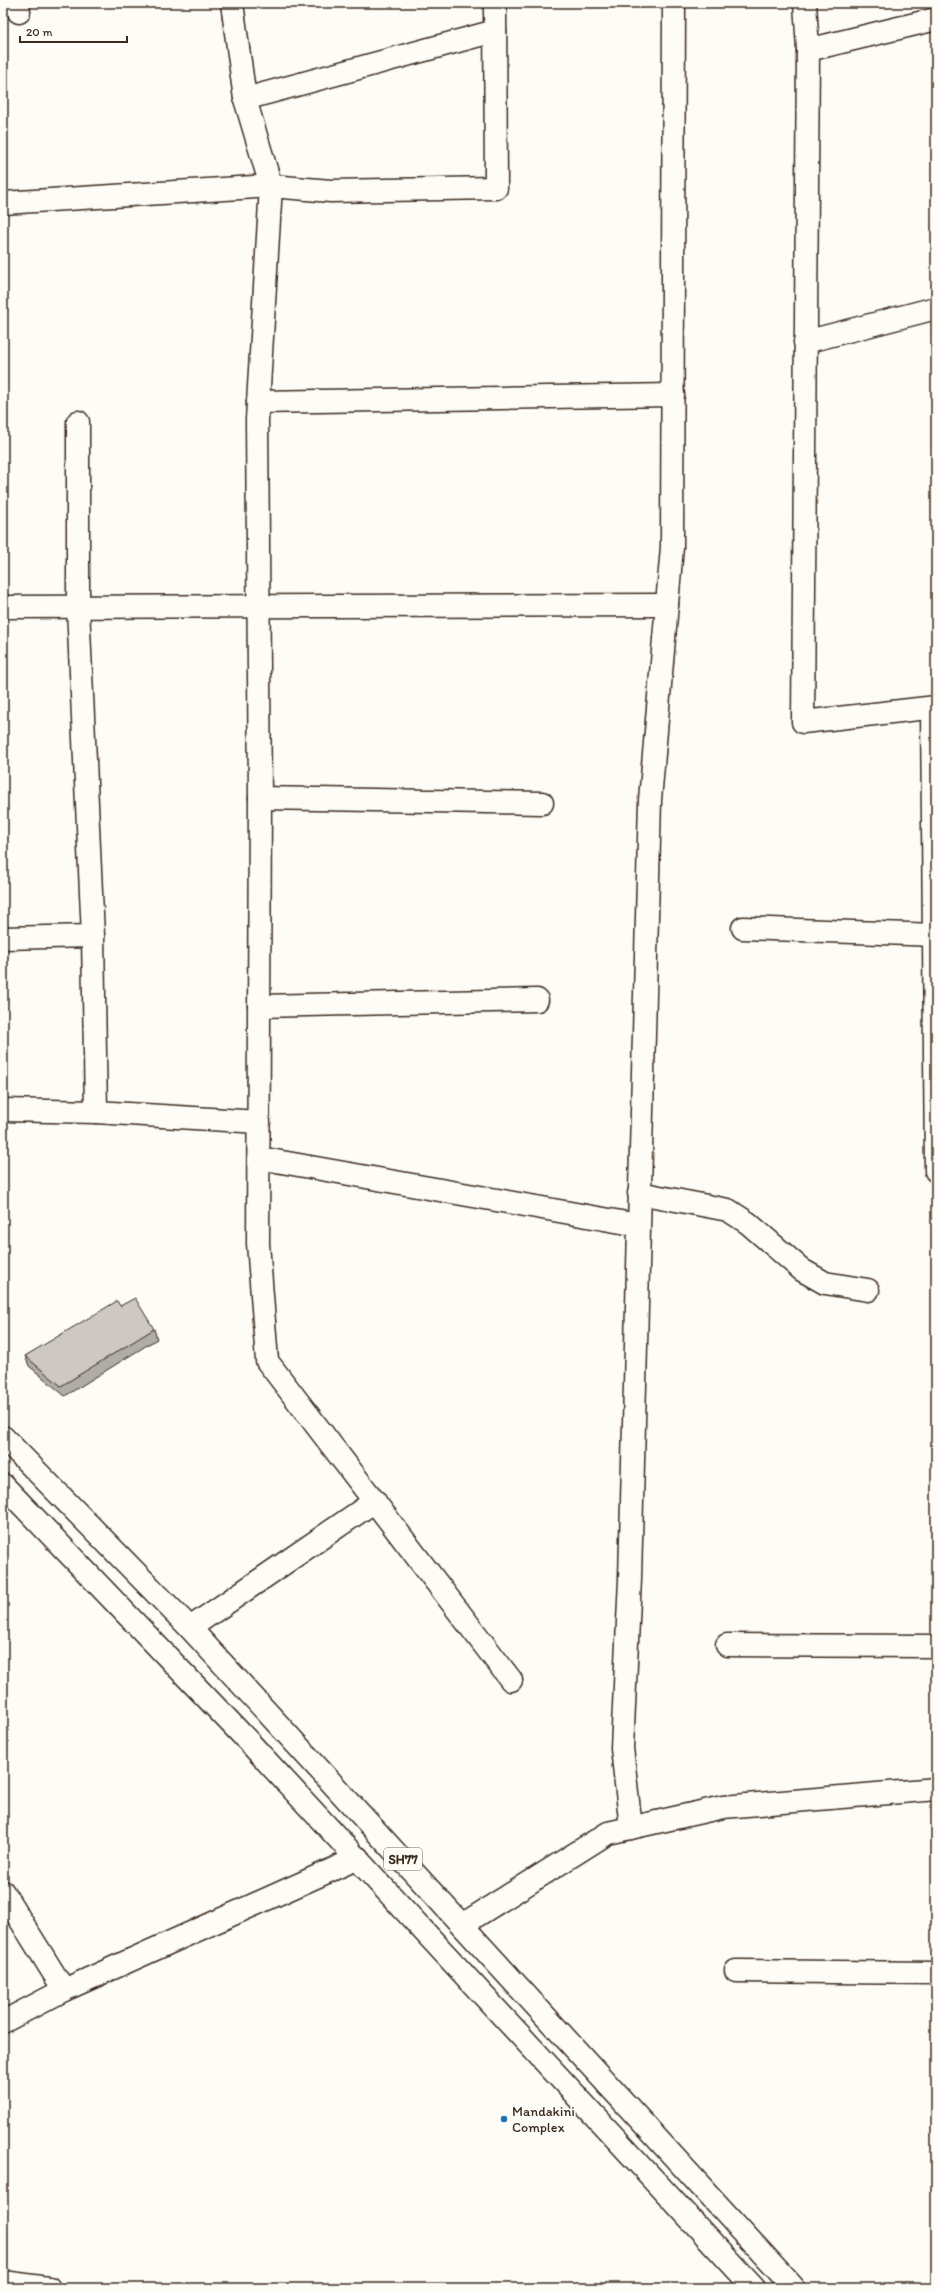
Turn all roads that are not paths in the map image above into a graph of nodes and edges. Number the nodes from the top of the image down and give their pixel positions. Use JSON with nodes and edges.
{"nodes":[{"id":1,"x":232,"y":3,"type":"edge"},
{"id":2,"x":495,"y":3,"type":"edge"},
{"id":3,"x":674,"y":3,"type":"edge"},
{"id":4,"x":805,"y":3,"type":"edge"},
{"id":5,"x":936,"y":19,"type":"edge"},
{"id":6,"x":495,"y":31,"type":"junction"},
{"id":7,"x":808,"y":50,"type":"junction"},
{"id":8,"x":245,"y":99,"type":"junction"},
{"id":9,"x":271,"y":186,"type":"junction"},
{"id":10,"x":3,"y":203,"type":"edge"},
{"id":11,"x":936,"y":308,"type":"edge"},
{"id":12,"x":805,"y":342,"type":"junction"},
{"id":13,"x":673,"y":394,"type":"junction"},
{"id":14,"x":258,"y":402,"type":"junction"},
{"id":15,"x":78,"y":422,"type":"dead end"},
{"id":16,"x":667,"y":605,"type":"junction"},
{"id":17,"x":258,"y":606,"type":"junction"},
{"id":18,"x":3,"y":607,"type":"edge"},
{"id":19,"x":78,"y":607,"type":"junction"},
{"id":20,"x":934,"y":707,"type":"edge"},
{"id":21,"x":260,"y":798,"type":"junction"},
{"id":22,"x":542,"y":803,"type":"dead end"},
{"id":23,"x":743,"y":928,"type":"dead end"},
{"id":24,"x":935,"y":935,"type":"edge"},
{"id":25,"x":93,"y":936,"type":"junction"},
{"id":26,"x":3,"y":938,"type":"edge"},
{"id":27,"x":537,"y":1000,"type":"dead end"},
{"id":28,"x":259,"y":1006,"type":"junction"},
{"id":29,"x":3,"y":1110,"type":"edge"},
{"id":30,"x":96,"y":1112,"type":"junction"},
{"id":31,"x":259,"y":1122,"type":"junction"},
{"id":32,"x":259,"y":1158,"type":"junction"},
{"id":33,"x":936,"y":1171,"type":"edge"},
{"id":34,"x":639,"y":1193,"type":"junction"},
{"id":35,"x":638,"y":1225,"type":"junction"},
{"id":36,"x":868,"y":1290,"type":"dead end"},
{"id":37,"x":3,"y":1437,"type":"edge"},
{"id":38,"x":3,"y":1485,"type":"edge"},
{"id":39,"x":375,"y":1501,"type":"junction"},
{"id":40,"x":190,"y":1628,"type":"junction"},
{"id":41,"x":727,"y":1645,"type":"dead end"},
{"id":42,"x":936,"y":1646,"type":"edge"},
{"id":43,"x":511,"y":1680,"type":"dead end"},
{"id":44,"x":936,"y":1789,"type":"edge"},
{"id":45,"x":631,"y":1828,"type":"junction"},
{"id":46,"x":358,"y":1858,"type":"junction"},
{"id":47,"x":3,"y":1892,"type":"edge"},
{"id":48,"x":462,"y":1925,"type":"junction"},
{"id":49,"x":736,"y":1971,"type":"dead end"},
{"id":50,"x":936,"y":1973,"type":"edge"},
{"id":51,"x":64,"y":1990,"type":"junction"},
{"id":52,"x":3,"y":2022,"type":"edge"},
{"id":53,"x":3,"y":2282,"type":"edge"},
{"id":54,"x":49,"y":2288,"type":"edge"},
{"id":55,"x":754,"y":2288,"type":"edge"},
{"id":56,"x":794,"y":2288,"type":"edge"}],
"edges":[{"from":1,"to":8,"type":"main road"},
{"from":2,"to":6,"type":"main road"},
{"from":3,"to":13,"type":"main road"},
{"from":4,"to":7,"type":"main road"},
{"from":5,"to":7,"type":"main road"},
{"from":6,"to":8,"type":"main road"},
{"from":6,"to":9,"type":"main road"},
{"from":7,"to":12,"type":"main road"},
{"from":8,"to":9,"type":"main road"},
{"from":9,"to":10,"type":"main road"},
{"from":9,"to":14,"type":"main road"},
{"from":11,"to":12,"type":"main road"},
{"from":12,"to":20,"type":"main road"},
{"from":13,"to":14,"type":"main road"},
{"from":13,"to":16,"type":"main road"},
{"from":14,"to":17,"type":"main road"},
{"from":15,"to":19,"type":"main road"},
{"from":16,"to":17,"type":"main road"},
{"from":16,"to":34,"type":"main road"},
{"from":17,"to":19,"type":"main road"},
{"from":17,"to":21,"type":"main road"},
{"from":18,"to":19,"type":"main road"},
{"from":19,"to":25,"type":"main road"},
{"from":20,"to":24,"type":"main road"},
{"from":21,"to":22,"type":"main road"},
{"from":21,"to":28,"type":"main road"},
{"from":23,"to":24,"type":"main road"},
{"from":24,"to":33,"type":"main road"},
{"from":25,"to":26,"type":"main road"},
{"from":25,"to":30,"type":"main road"},
{"from":27,"to":28,"type":"main road"},
{"from":28,"to":31,"type":"main road"},
{"from":29,"to":30,"type":"main road"},
{"from":30,"to":31,"type":"main road"},
{"from":31,"to":32,"type":"main road"},
{"from":32,"to":35,"type":"main road"},
{"from":32,"to":39,"type":"main road"},
{"from":34,"to":35,"type":"main road"},
{"from":34,"to":36,"type":"main road"},
{"from":35,"to":45,"type":"main road"},
{"from":37,"to":40,"type":"main road","number":"SH77"},
{"from":38,"to":46,"type":"main road","number":"SH77"},
{"from":39,"to":40,"type":"main road"},
{"from":39,"to":43,"type":"main road"},
{"from":40,"to":48,"type":"main road","number":"SH77"},
{"from":41,"to":42,"type":"main road"},
{"from":44,"to":45,"type":"main road"},
{"from":45,"to":48,"type":"main road"},
{"from":46,"to":51,"type":"main road"},
{"from":46,"to":55,"type":"main road","number":"SH77"},
{"from":47,"to":51,"type":"main road"},
{"from":48,"to":56,"type":"main road","number":"SH77"},
{"from":49,"to":50,"type":"main road"},
{"from":51,"to":52,"type":"main road"},
{"from":53,"to":54,"type":"main road"}]}
